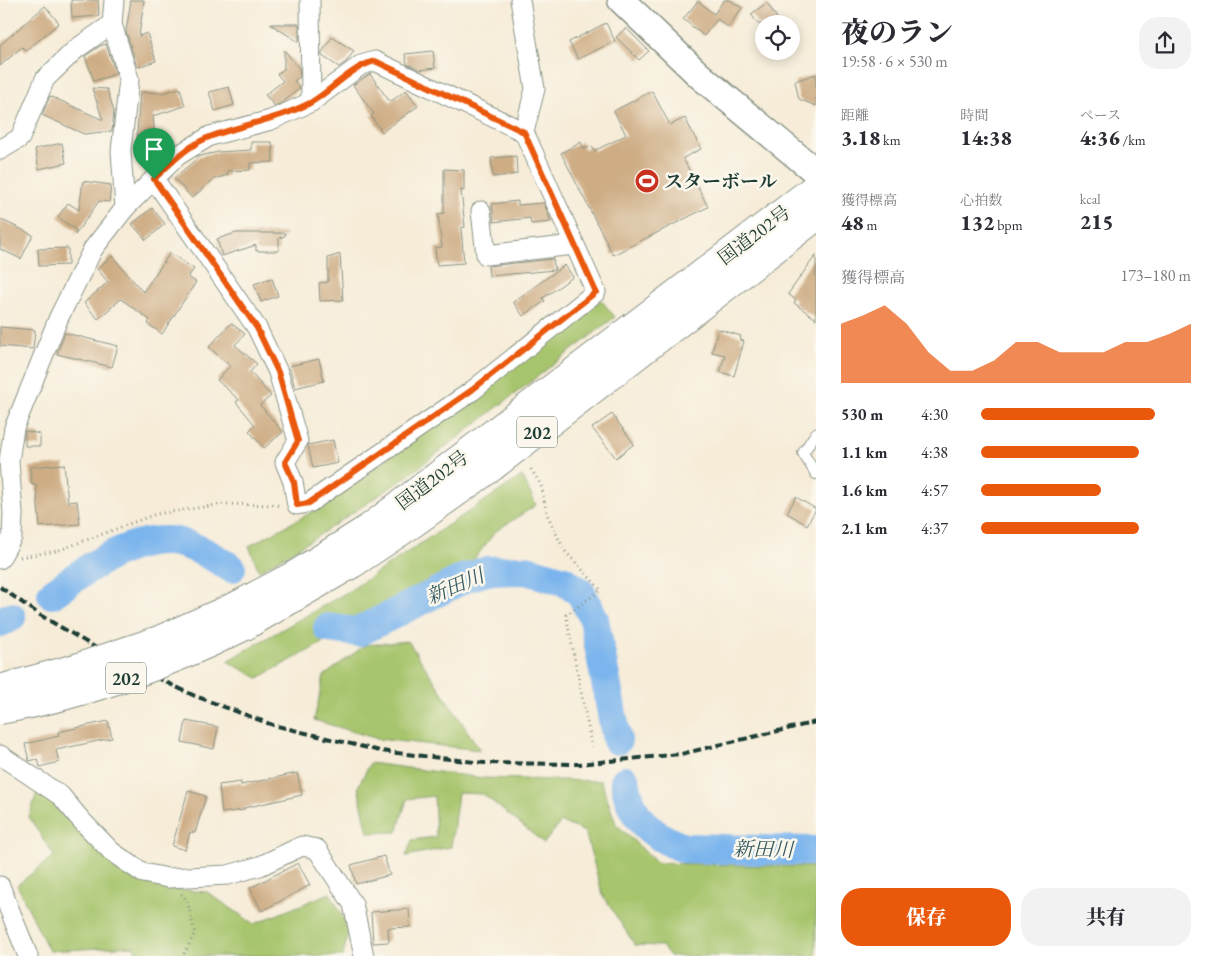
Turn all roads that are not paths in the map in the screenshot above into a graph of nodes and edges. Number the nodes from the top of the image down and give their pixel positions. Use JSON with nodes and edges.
{"nodes":[{"id":1,"x":114,"y":0,"type":"edge"},
{"id":2,"x":310,"y":0,"type":"edge"},
{"id":3,"x":520,"y":0,"type":"edge"},
{"id":4,"x":621,"y":0,"type":"edge"},
{"id":5,"x":112,"y":24,"type":"junction"},
{"id":6,"x":312,"y":102,"type":"junction"},
{"id":7,"x":524,"y":132,"type":"junction"},
{"id":8,"x":0,"y":150,"type":"edge"},
{"id":9,"x":816,"y":172,"type":"edge"},
{"id":10,"x":154,"y":179,"type":"junction"},
{"id":11,"x":816,"y":187,"type":"edge"},
{"id":12,"x":124,"y":208,"type":"junction"},
{"id":13,"x":481,"y":211,"type":"dead end"},
{"id":14,"x":816,"y":217,"type":"edge"},
{"id":15,"x":574,"y":245,"type":"junction"},
{"id":16,"x":816,"y":433,"type":"edge"},
{"id":17,"x":816,"y":474,"type":"edge"},
{"id":18,"x":0,"y":559,"type":"edge"},
{"id":19,"x":242,"y":616,"type":"junction"},
{"id":20,"x":0,"y":689,"type":"edge"},
{"id":21,"x":0,"y":710,"type":"edge"},
{"id":22,"x":0,"y":754,"type":"edge"},
{"id":23,"x":0,"y":886,"type":"edge"},
{"id":24,"x":28,"y":956,"type":"edge"},
{"id":25,"x":364,"y":956,"type":"edge"}],
"edges":[{"from":1,"to":5,"type":"street"},
{"from":2,"to":6,"type":"street"},
{"from":3,"to":7,"type":"street"},
{"from":4,"to":9,"type":"street"},
{"from":5,"to":8,"type":"street"},
{"from":5,"to":12,"type":"street"},
{"from":6,"to":7,"type":"street"},
{"from":6,"to":10,"type":"street"},
{"from":7,"to":15,"type":"street"},
{"from":10,"to":12,"type":"street"},
{"from":10,"to":15,"type":"street"},
{"from":11,"to":19,"type":"highway","name":"国道202号","number":"202"},
{"from":12,"to":18,"type":"street"},
{"from":13,"to":15,"type":"street"},
{"from":14,"to":19,"type":"highway","name":"国道202号","number":"202"},
{"from":16,"to":17,"type":"lane"},
{"from":19,"to":20,"type":"highway","name":"国道202号","number":"202","bridge":true},
{"from":19,"to":21,"type":"highway","name":"国道202号","number":"202","bridge":true},
{"from":22,"to":25,"type":"street"},
{"from":23,"to":24,"type":"street"}]}
